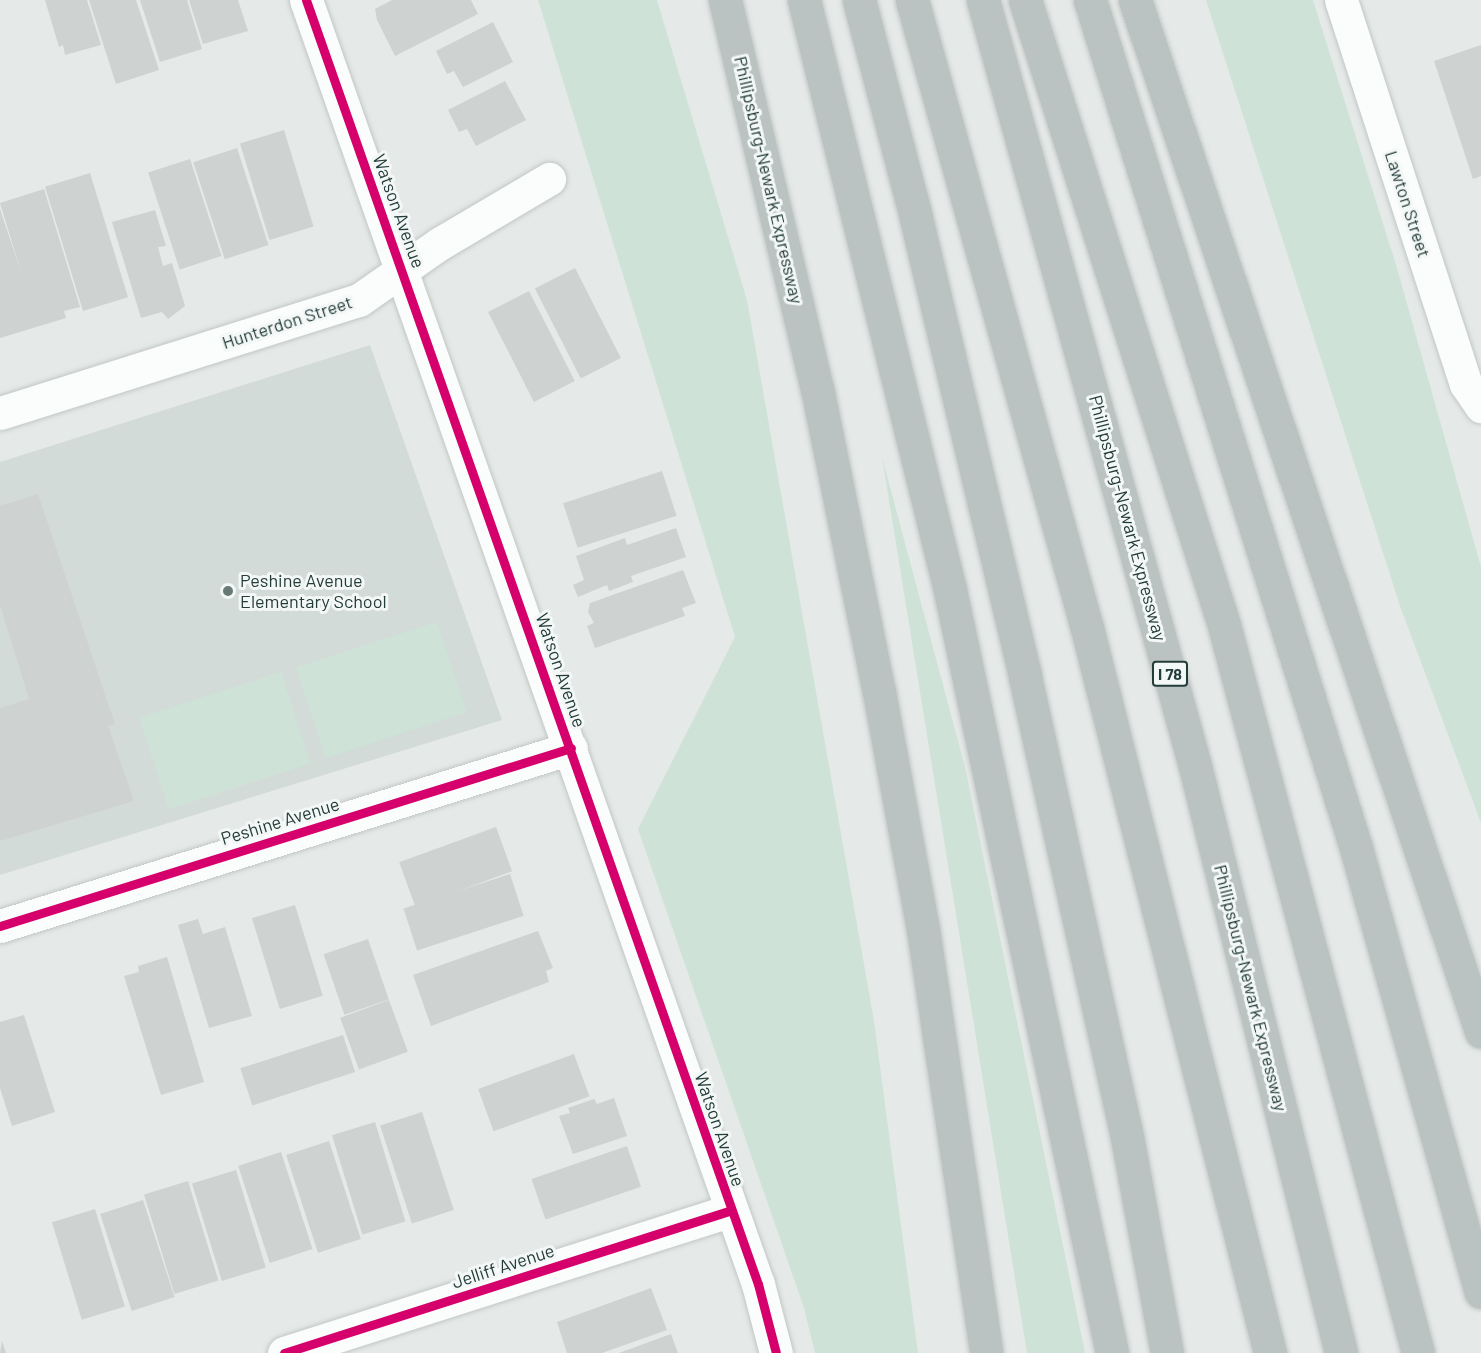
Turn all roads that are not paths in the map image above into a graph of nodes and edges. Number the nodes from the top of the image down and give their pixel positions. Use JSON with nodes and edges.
{"nodes":[{"id":1,"x":306,"y":0,"type":"edge"},
{"id":2,"x":725,"y":0,"type":"edge"},
{"id":3,"x":804,"y":0,"type":"edge"},
{"id":4,"x":859,"y":0,"type":"edge"},
{"id":5,"x":912,"y":0,"type":"edge"},
{"id":6,"x":983,"y":0,"type":"edge"},
{"id":7,"x":1025,"y":0,"type":"edge"},
{"id":8,"x":1090,"y":0,"type":"edge"},
{"id":9,"x":1134,"y":0,"type":"edge"},
{"id":10,"x":1341,"y":0,"type":"edge"},
{"id":11,"x":549,"y":179,"type":"dead end"},
{"id":12,"x":402,"y":270,"type":"junction"},
{"id":13,"x":1481,"y":406,"type":"edge"},
{"id":14,"x":0,"y":413,"type":"edge"},
{"id":15,"x":571,"y":748,"type":"junction"},
{"id":16,"x":0,"y":926,"type":"edge"},
{"id":17,"x":1481,"y":1031,"type":"edge"},
{"id":18,"x":731,"y":1210,"type":"junction"},
{"id":19,"x":1481,"y":1292,"type":"edge"},
{"id":20,"x":284,"y":1353,"type":"edge"},
{"id":21,"x":776,"y":1353,"type":"edge"},
{"id":22,"x":986,"y":1353,"type":"edge"},
{"id":23,"x":1112,"y":1353,"type":"edge"},
{"id":24,"x":1167,"y":1353,"type":"edge"},
{"id":25,"x":1270,"y":1353,"type":"edge"},
{"id":26,"x":1341,"y":1353,"type":"edge"},
{"id":27,"x":1418,"y":1353,"type":"edge"}],
"edges":[{"from":1,"to":12,"type":"street","name":"Watson Avenue"},
{"from":2,"to":22,"type":"highway","name":"Phillipsburg-Newark Expressway"},
{"from":3,"to":23,"type":"highway"},
{"from":4,"to":24,"type":"highway"},
{"from":5,"to":25,"type":"highway"},
{"from":6,"to":26,"type":"highway","name":"Phillipsburg-Newark Expressway","number":"I 78"},
{"from":7,"to":27,"type":"highway"},
{"from":8,"to":19,"type":"highway"},
{"from":9,"to":17,"type":"highway"},
{"from":10,"to":13,"type":"street","name":"Lawton Street"},
{"from":11,"to":12,"type":"street","name":"Hunterdon Street"},
{"from":12,"to":14,"type":"street","name":"Hunterdon Street"},
{"from":12,"to":15,"type":"street","name":"Watson Avenue"},
{"from":15,"to":16,"type":"street","name":"Peshine Avenue"},
{"from":15,"to":18,"type":"street","name":"Watson Avenue"},
{"from":18,"to":20,"type":"street","name":"Jelliff Avenue"},
{"from":18,"to":21,"type":"street","name":"Watson Avenue"}]}
